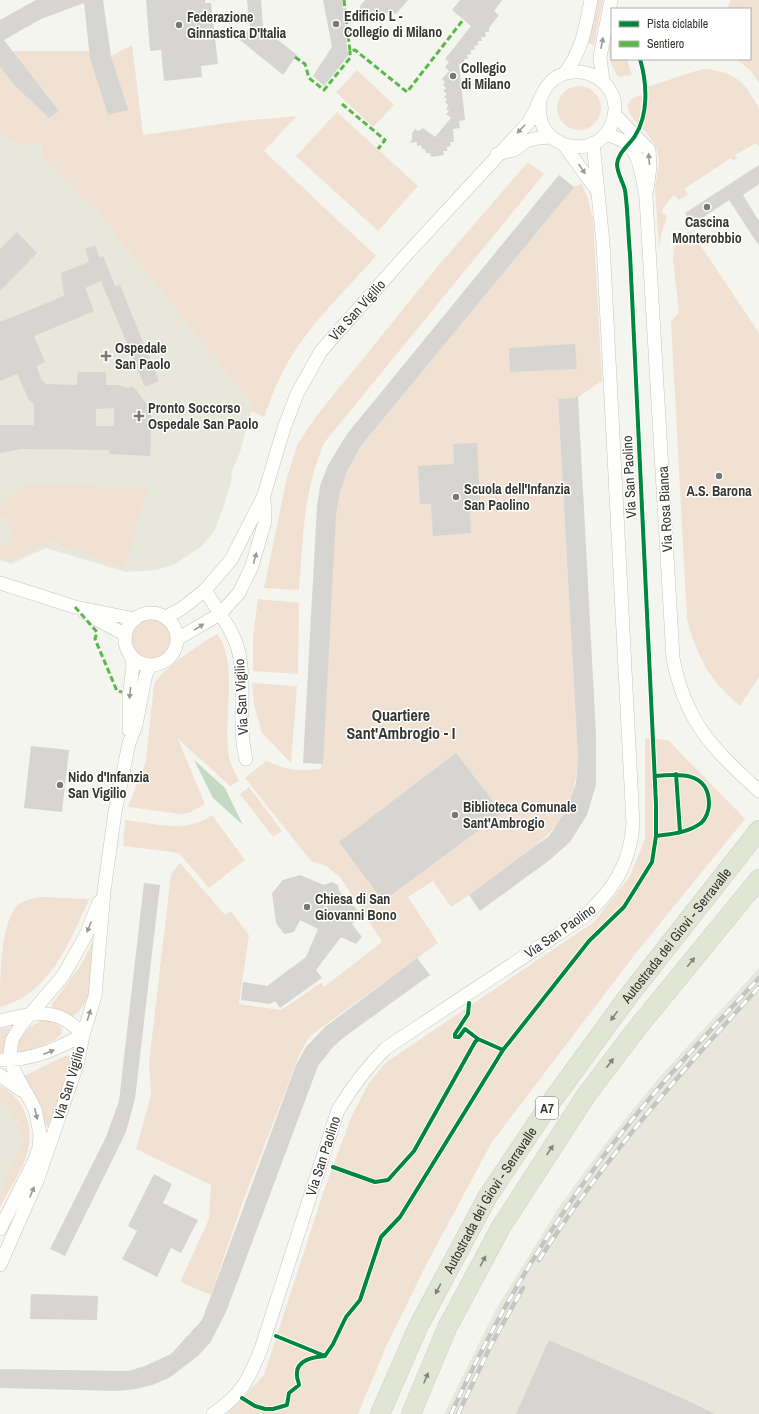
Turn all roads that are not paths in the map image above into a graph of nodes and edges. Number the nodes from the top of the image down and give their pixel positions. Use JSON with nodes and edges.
{"nodes":[{"id":1,"x":591,"y":0,"type":"edge"},
{"id":2,"x":611,"y":0,"type":"edge"},
{"id":3,"x":565,"y":74,"type":"junction"},
{"id":4,"x":603,"y":82,"type":"junction"},
{"id":5,"x":540,"y":101,"type":"junction"},
{"id":6,"x":614,"y":114,"type":"junction"},
{"id":7,"x":606,"y":134,"type":"junction"},
{"id":8,"x":552,"y":137,"type":"junction"},
{"id":9,"x":593,"y":143,"type":"junction"},
{"id":10,"x":564,"y":145,"type":"junction"},
{"id":11,"x":498,"y":154,"type":"junction"},
{"id":12,"x":600,"y":195,"type":"junction"},
{"id":13,"x":646,"y":197,"type":"junction"},
{"id":14,"x":264,"y":495,"type":"junction"},
{"id":15,"x":0,"y":583,"type":"edge"},
{"id":16,"x":205,"y":590,"type":"junction"},
{"id":17,"x":75,"y":607,"type":"junction"},
{"id":18,"x":220,"y":614,"type":"junction"},
{"id":19,"x":166,"y":617,"type":"junction"},
{"id":20,"x":134,"y":618,"type":"junction"},
{"id":21,"x":126,"y":635,"type":"junction"},
{"id":22,"x":177,"y":639,"type":"junction"},
{"id":23,"x":131,"y":655,"type":"junction"},
{"id":24,"x":152,"y":665,"type":"junction"},
{"id":25,"x":129,"y":742,"type":"junction"},
{"id":26,"x":246,"y":759,"type":"dead end"},
{"id":27,"x":759,"y":791,"type":"edge"},
{"id":28,"x":759,"y":830,"type":"edge"},
{"id":29,"x":755,"y":885,"type":"edge"},
{"id":30,"x":104,"y":891,"type":"junction"},
{"id":31,"x":32,"y":1014,"type":"junction"},
{"id":32,"x":0,"y":1021,"type":"edge"},
{"id":33,"x":83,"y":1035,"type":"junction"},
{"id":34,"x":6,"y":1060,"type":"edge"},
{"id":35,"x":0,"y":1075,"type":"edge"},
{"id":36,"x":27,"y":1095,"type":"junction"},
{"id":37,"x":0,"y":1229,"type":"edge"},
{"id":38,"x":0,"y":1265,"type":"edge"},
{"id":39,"x":213,"y":1414,"type":"edge"},
{"id":40,"x":380,"y":1414,"type":"edge"},
{"id":41,"x":411,"y":1414,"type":"edge"}],
"edges":[{"from":1,"to":3,"type":"street","name":"Via San Vigilio"},
{"from":4,"to":2,"type":"street","one_way":true},
{"from":3,"to":4,"type":"street","name":"Via San Vigilio"},
{"from":3,"to":5,"type":"street","name":"Via San Vigilio"},
{"from":4,"to":6,"type":"street"},
{"from":5,"to":8,"type":"street","name":"Via San Vigilio"},
{"from":5,"to":11,"type":"street","name":"Via San Vigilio","one_way":true},
{"from":6,"to":7,"type":"street"},
{"from":13,"to":6,"type":"street","name":"Via Rosa Bianca","one_way":true},
{"from":7,"to":9,"type":"street"},
{"from":7,"to":13,"type":"street","name":"Via Rosa Bianca"},
{"from":8,"to":10,"type":"street","name":"Via San Vigilio"},
{"from":8,"to":11,"type":"street"},
{"from":9,"to":10,"type":"street"},
{"from":9,"to":12,"type":"street","name":"Via San Paolino"},
{"from":10,"to":12,"type":"street","one_way":true},
{"from":11,"to":14,"type":"street","name":"Via San Vigilio"},
{"from":12,"to":39,"type":"street","name":"Via San Paolino"},
{"from":13,"to":27,"type":"street","name":"Via Rosa Bianca"},
{"from":14,"to":16,"type":"street","name":"Via San Vigilio"},
{"from":18,"to":14,"type":"street","name":"Via San Vigilio","one_way":true},
{"from":15,"to":17,"type":"street"},
{"from":16,"to":18,"type":"street","name":"Via San Vigilio"},
{"from":16,"to":19,"type":"street","name":"Via San Vigilio"},
{"from":17,"to":20,"type":"street"},
{"from":17,"to":21,"type":"street"},
{"from":22,"to":18,"type":"street","name":"Via San Vigilio","one_way":true},
{"from":18,"to":26,"type":"street","name":"Via San Vigilio"},
{"from":19,"to":20,"type":"street"},
{"from":19,"to":22,"type":"street"},
{"from":20,"to":21,"type":"street"},
{"from":21,"to":23,"type":"street"},
{"from":22,"to":24,"type":"street"},
{"from":23,"to":24,"type":"street"},
{"from":23,"to":25,"type":"street","name":"Via San Vigilio","one_way":true},
{"from":24,"to":25,"type":"street","name":"Via San Vigilio"},
{"from":25,"to":30,"type":"street","name":"Via San Vigilio"},
{"from":28,"to":40,"type":"highway","name":"Autostrada dei Giovi - Serravalle","number":"A7","one_way":true},
{"from":41,"to":29,"type":"highway","name":"Autostrada dei Giovi - Serravalle","number":"A7","one_way":true},
{"from":30,"to":31,"type":"street","name":"Via San Vigilio","one_way":true},
{"from":33,"to":30,"type":"street","name":"Via San Vigilio","one_way":true},
{"from":31,"to":32,"type":"street"},
{"from":31,"to":33,"type":"street"},
{"from":31,"to":34,"type":"street","name":"Via San Vigilio"},
{"from":34,"to":33,"type":"street","one_way":true},
{"from":38,"to":33,"type":"street","name":"Via San Vigilio","one_way":true},
{"from":34,"to":36,"type":"street","name":"Via San Vigilio"},
{"from":35,"to":36,"type":"street"},
{"from":36,"to":37,"type":"street","name":"Via San Vigilio","one_way":true}]}
